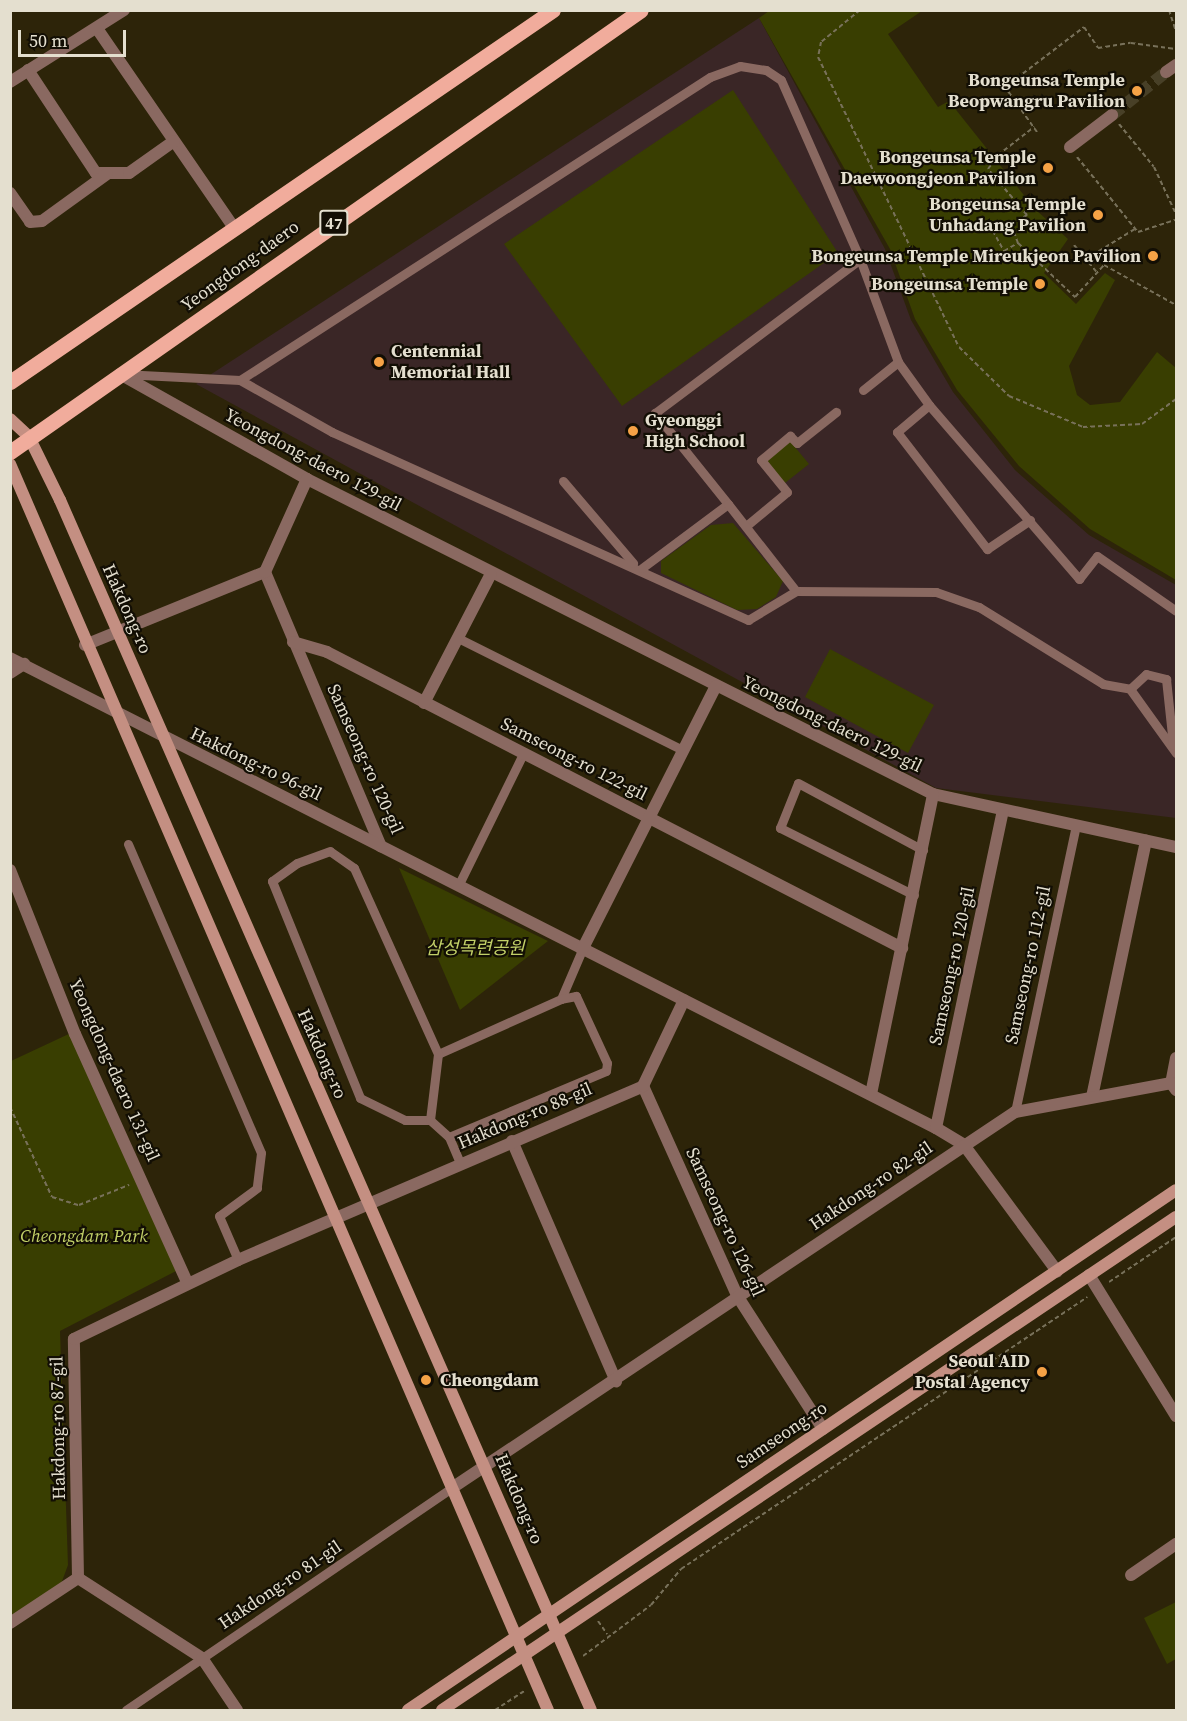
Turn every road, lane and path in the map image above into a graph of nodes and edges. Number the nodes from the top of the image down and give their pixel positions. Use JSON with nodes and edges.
{"nodes":[{"id":1,"x":124,"y":10,"type":"edge"},
{"id":2,"x":553,"y":10,"type":"edge"},
{"id":3,"x":641,"y":10,"type":"edge"},
{"id":4,"x":860,"y":10,"type":"edge"},
{"id":5,"x":1169,"y":10,"type":"edge"},
{"id":6,"x":98,"y":30,"type":"junction"},
{"id":7,"x":1176,"y":32,"type":"edge"},
{"id":8,"x":1176,"y":49,"type":"edge"},
{"id":9,"x":28,"y":70,"type":"junction"},
{"id":10,"x":10,"y":82,"type":"edge"},
{"id":11,"x":1112,"y":114,"type":"joint"},
{"id":12,"x":1034,"y":127,"type":"junction"},
{"id":13,"x":1038,"y":132,"type":"dead end"},
{"id":14,"x":174,"y":141,"type":"junction"},
{"id":15,"x":1070,"y":147,"type":"joint"},
{"id":16,"x":107,"y":174,"type":"junction"},
{"id":17,"x":10,"y":194,"type":"edge"},
{"id":18,"x":1176,"y":214,"type":"edge"},
{"id":19,"x":1176,"y":220,"type":"edge"},
{"id":20,"x":989,"y":224,"type":"dead end"},
{"id":21,"x":1135,"y":229,"type":"junction"},
{"id":22,"x":235,"y":230,"type":"junction"},
{"id":23,"x":1018,"y":243,"type":"junction"},
{"id":24,"x":1074,"y":245,"type":"dead end"},
{"id":25,"x":860,"y":259,"type":"junction"},
{"id":26,"x":1086,"y":259,"type":"junction"},
{"id":27,"x":1097,"y":272,"type":"junction"},
{"id":28,"x":1176,"y":306,"type":"edge"},
{"id":29,"x":898,"y":362,"type":"junction"},
{"id":30,"x":120,"y":374,"type":"junction"},
{"id":31,"x":240,"y":380,"type":"junction"},
{"id":32,"x":10,"y":382,"type":"edge"},
{"id":33,"x":863,"y":390,"type":"dead end"},
{"id":34,"x":1176,"y":399,"type":"edge"},
{"id":35,"x":929,"y":405,"type":"junction"},
{"id":36,"x":836,"y":412,"type":"dead end"},
{"id":37,"x":10,"y":419,"type":"edge"},
{"id":38,"x":29,"y":437,"type":"junction"},
{"id":39,"x":10,"y":452,"type":"edge"},
{"id":40,"x":10,"y":464,"type":"edge"},
{"id":41,"x":307,"y":479,"type":"junction"},
{"id":42,"x":563,"y":481,"type":"dead end"},
{"id":43,"x":728,"y":504,"type":"junction"},
{"id":44,"x":1030,"y":520,"type":"junction"},
{"id":45,"x":746,"y":526,"type":"junction"},
{"id":46,"x":639,"y":567,"type":"junction"},
{"id":47,"x":265,"y":572,"type":"junction"},
{"id":48,"x":491,"y":574,"type":"junction"},
{"id":49,"x":796,"y":591,"type":"junction"},
{"id":50,"x":1176,"y":611,"type":"edge"},
{"id":51,"x":118,"y":632,"type":"junction"},
{"id":52,"x":458,"y":638,"type":"junction"},
{"id":53,"x":293,"y":642,"type":"junction"},
{"id":54,"x":85,"y":645,"type":"junction"},
{"id":55,"x":10,"y":658,"type":"edge"},
{"id":56,"x":24,"y":664,"type":"junction"},
{"id":57,"x":10,"y":673,"type":"edge"},
{"id":58,"x":716,"y":686,"type":"junction"},
{"id":59,"x":1130,"y":689,"type":"junction"},
{"id":60,"x":424,"y":703,"type":"junction"},
{"id":61,"x":116,"y":712,"type":"junction"},
{"id":62,"x":164,"y":740,"type":"junction"},
{"id":63,"x":683,"y":750,"type":"junction"},
{"id":64,"x":1175,"y":750,"type":"edge"},
{"id":65,"x":523,"y":754,"type":"junction"},
{"id":66,"x":933,"y":794,"type":"junction"},
{"id":67,"x":1003,"y":811,"type":"junction"},
{"id":68,"x":650,"y":817,"type":"junction"},
{"id":69,"x":1076,"y":826,"type":"junction"},
{"id":70,"x":1146,"y":841,"type":"junction"},
{"id":71,"x":128,"y":844,"type":"dead end"},
{"id":72,"x":381,"y":847,"type":"junction"},
{"id":73,"x":1176,"y":847,"type":"edge"},
{"id":74,"x":923,"y":850,"type":"junction"},
{"id":75,"x":10,"y":870,"type":"edge"},
{"id":76,"x":458,"y":886,"type":"junction"},
{"id":77,"x":14,"y":891,"type":"edge"},
{"id":78,"x":914,"y":895,"type":"junction"},
{"id":79,"x":902,"y":948,"type":"junction"},
{"id":80,"x":582,"y":950,"type":"junction"},
{"id":81,"x":561,"y":999,"type":"junction"},
{"id":82,"x":684,"y":1000,"type":"junction"},
{"id":83,"x":438,"y":1054,"type":"junction"},
{"id":84,"x":1176,"y":1058,"type":"edge"},
{"id":85,"x":643,"y":1086,"type":"junction"},
{"id":86,"x":1174,"y":1086,"type":"edge"},
{"id":87,"x":871,"y":1094,"type":"junction"},
{"id":88,"x":1092,"y":1097,"type":"junction"},
{"id":89,"x":10,"y":1107,"type":"edge"},
{"id":90,"x":1016,"y":1112,"type":"junction"},
{"id":91,"x":430,"y":1120,"type":"junction"},
{"id":92,"x":936,"y":1128,"type":"junction"},
{"id":93,"x":449,"y":1137,"type":"junction"},
{"id":94,"x":512,"y":1141,"type":"junction"},
{"id":95,"x":964,"y":1145,"type":"junction"},
{"id":96,"x":460,"y":1163,"type":"junction"},
{"id":97,"x":143,"y":1180,"type":"junction"},
{"id":98,"x":1176,"y":1190,"type":"edge"},
{"id":99,"x":368,"y":1203,"type":"junction"},
{"id":100,"x":1176,"y":1217,"type":"edge"},
{"id":101,"x":334,"y":1218,"type":"junction"},
{"id":102,"x":1176,"y":1237,"type":"edge"},
{"id":103,"x":238,"y":1260,"type":"junction"},
{"id":104,"x":1057,"y":1271,"type":"junction"},
{"id":105,"x":1089,"y":1275,"type":"junction"},
{"id":106,"x":187,"y":1282,"type":"junction"},
{"id":107,"x":1098,"y":1290,"type":"junction"},
{"id":108,"x":738,"y":1297,"type":"junction"},
{"id":109,"x":616,"y":1381,"type":"junction"},
{"id":110,"x":1176,"y":1416,"type":"edge"},
{"id":111,"x":823,"y":1429,"type":"junction"},
{"id":112,"x":485,"y":1465,"type":"junction"},
{"id":113,"x":452,"y":1488,"type":"junction"},
{"id":114,"x":1176,"y":1544,"type":"edge"},
{"id":115,"x":1131,"y":1575,"type":"dead end"},
{"id":116,"x":78,"y":1578,"type":"junction"},
{"id":117,"x":549,"y":1615,"type":"junction"},
{"id":118,"x":597,"y":1619,"type":"dead end"},
{"id":119,"x":10,"y":1623,"type":"edge"},
{"id":120,"x":557,"y":1634,"type":"junction"},
{"id":121,"x":607,"y":1635,"type":"junction"},
{"id":122,"x":516,"y":1637,"type":"junction"},
{"id":123,"x":523,"y":1655,"type":"junction"},
{"id":124,"x":202,"y":1658,"type":"junction"},
{"id":125,"x":577,"y":1661,"type":"dead end"},
{"id":126,"x":529,"y":1689,"type":"dead end"},
{"id":127,"x":126,"y":1710,"type":"edge"},
{"id":128,"x":237,"y":1710,"type":"edge"},
{"id":129,"x":408,"y":1710,"type":"edge"},
{"id":130,"x":442,"y":1710,"type":"edge"},
{"id":131,"x":495,"y":1710,"type":"edge"},
{"id":132,"x":548,"y":1710,"type":"edge"},
{"id":133,"x":591,"y":1710,"type":"edge"}],
"edges":[{"from":1,"to":6,"type":"street"},
{"from":2,"to":22,"type":"main road","name":"Yeongdong-daero"},
{"from":3,"to":30,"type":"main road","name":"Yeongdong-daero","number":"47"},
{"from":4,"to":34,"type":"path"},
{"from":5,"to":7,"type":"path"},
{"from":6,"to":9,"type":"street"},
{"from":6,"to":14,"type":"street"},
{"from":8,"to":12,"type":"path"},
{"from":9,"to":10,"type":"street"},
{"from":9,"to":16,"type":"street"},
{"from":11,"to":15,"type":"street"},
{"from":11,"to":18,"type":"path"},
{"from":12,"to":13,"type":"path"},
{"from":12,"to":23,"type":"path"},
{"from":14,"to":16,"type":"street"},
{"from":14,"to":22,"type":"street"},
{"from":15,"to":21,"type":"path"},
{"from":16,"to":17,"type":"street"},
{"from":19,"to":21,"type":"path"},
{"from":20,"to":23,"type":"path"},
{"from":21,"to":26,"type":"path"},
{"from":22,"to":32,"type":"main road","name":"Yeongdong-daero"},
{"from":23,"to":27,"type":"path"},
{"from":24,"to":26,"type":"path"},
{"from":25,"to":29,"type":"lane"},
{"from":25,"to":31,"type":"lane"},
{"from":25,"to":43,"type":"lane"},
{"from":26,"to":27,"type":"path"},
{"from":27,"to":28,"type":"path"},
{"from":29,"to":33,"type":"lane"},
{"from":29,"to":35,"type":"lane"},
{"from":30,"to":31,"type":"lane"},
{"from":30,"to":38,"type":"main road","name":"Yeongdong-daero","number":"47"},
{"from":30,"to":41,"type":"street","name":"Yeongdong-daero 129-gil"},
{"from":31,"to":46,"type":"lane"},
{"from":35,"to":44,"type":"lane"},
{"from":35,"to":44,"type":"lane"},
{"from":36,"to":45,"type":"lane"},
{"from":37,"to":38,"type":"main road","name":"Hakdong-ro"},
{"from":38,"to":39,"type":"main road","name":"Yeongdong-daero","number":"47"},
{"from":38,"to":51,"type":"main road","name":"Hakdong-ro"},
{"from":40,"to":54,"type":"main road"},
{"from":41,"to":47,"type":"street"},
{"from":41,"to":48,"type":"street","name":"Yeongdong-daero 129-gil"},
{"from":42,"to":46,"type":"lane"},
{"from":43,"to":45,"type":"lane"},
{"from":43,"to":46,"type":"lane"},
{"from":44,"to":50,"type":"lane"},
{"from":45,"to":49,"type":"lane"},
{"from":46,"to":49,"type":"lane"},
{"from":47,"to":51,"type":"street"},
{"from":47,"to":53,"type":"street"},
{"from":48,"to":52,"type":"street"},
{"from":48,"to":58,"type":"street","name":"Yeongdong-daero 129-gil"},
{"from":49,"to":59,"type":"lane"},
{"from":51,"to":54,"type":"street"},
{"from":51,"to":62,"type":"main road","name":"Hakdong-ro"},
{"from":52,"to":60,"type":"street"},
{"from":52,"to":63,"type":"lane"},
{"from":53,"to":60,"type":"street","name":"Samseong-ro 122-gil"},
{"from":53,"to":72,"type":"street","name":"Samseong-ro 120-gil"},
{"from":54,"to":61,"type":"main road"},
{"from":55,"to":56,"type":"street","name":"Hakdong-ro 96-gil"},
{"from":56,"to":57,"type":"street"},
{"from":56,"to":61,"type":"street","name":"Hakdong-ro 96-gil"},
{"from":58,"to":63,"type":"street","name":"Yeongdong-daero 129-gil"},
{"from":58,"to":66,"type":"street","name":"Yeongdong-daero 129-gil"},
{"from":59,"to":64,"type":"lane"},
{"from":59,"to":64,"type":"lane"},
{"from":60,"to":65,"type":"street","name":"Samseong-ro 122-gil"},
{"from":61,"to":62,"type":"street","name":"Hakdong-ro 96-gil"},
{"from":61,"to":101,"type":"main road"},
{"from":62,"to":72,"type":"street","name":"Hakdong-ro 96-gil"},
{"from":62,"to":99,"type":"main road","name":"Hakdong-ro"},
{"from":63,"to":68,"type":"street","name":"Yeongdong-daero 129-gil"},
{"from":65,"to":68,"type":"street","name":"Samseong-ro 122-gil"},
{"from":65,"to":76,"type":"lane"},
{"from":66,"to":67,"type":"street"},
{"from":66,"to":74,"type":"street"},
{"from":67,"to":69,"type":"street"},
{"from":67,"to":92,"type":"street","name":"Samseong-ro 120-gil"},
{"from":68,"to":79,"type":"street","name":"Samseong-ro 122-gil"},
{"from":68,"to":80,"type":"street"},
{"from":69,"to":70,"type":"street"},
{"from":69,"to":90,"type":"lane","name":"Samseong-ro 112-gil"},
{"from":70,"to":73,"type":"street"},
{"from":70,"to":88,"type":"street"},
{"from":71,"to":103,"type":"lane"},
{"from":72,"to":76,"type":"street","name":"Samseong-ro 120-gil"},
{"from":74,"to":78,"type":"street"},
{"from":74,"to":78,"type":"lane"},
{"from":75,"to":77,"type":"street","name":"Yeongdong-daero 131-gil"},
{"from":76,"to":80,"type":"street","name":"Samseong-ro 120-gil"},
{"from":77,"to":97,"type":"street","name":"Yeongdong-daero 131-gil"},
{"from":78,"to":79,"type":"street"},
{"from":79,"to":87,"type":"street"},
{"from":80,"to":81,"type":"lane"},
{"from":80,"to":82,"type":"street","name":"Samseong-ro 120-gil"},
{"from":81,"to":83,"type":"lane"},
{"from":81,"to":93,"type":"lane"},
{"from":82,"to":85,"type":"street"},
{"from":82,"to":87,"type":"street","name":"Samseong-ro 120-gil"},
{"from":83,"to":91,"type":"lane"},
{"from":83,"to":91,"type":"lane"},
{"from":84,"to":86,"type":"street"},
{"from":85,"to":94,"type":"street","name":"Hakdong-ro 88-gil"},
{"from":85,"to":108,"type":"street","name":"Samseong-ro 126-gil"},
{"from":86,"to":88,"type":"street","name":"Hakdong-ro 82-gil"},
{"from":87,"to":92,"type":"street","name":"Samseong-ro 120-gil"},
{"from":88,"to":90,"type":"street","name":"Hakdong-ro 82-gil"},
{"from":89,"to":97,"type":"path"},
{"from":90,"to":95,"type":"street","name":"Hakdong-ro 82-gil"},
{"from":91,"to":93,"type":"lane"},
{"from":92,"to":95,"type":"street","name":"Samseong-ro 120-gil"},
{"from":93,"to":96,"type":"lane"},
{"from":94,"to":96,"type":"street","name":"Hakdong-ro 88-gil"},
{"from":94,"to":109,"type":"street"},
{"from":95,"to":104,"type":"street","name":"Samseong-ro 120-gil"},
{"from":95,"to":108,"type":"street","name":"Hakdong-ro 82-gil"},
{"from":96,"to":99,"type":"street","name":"Hakdong-ro 88-gil"},
{"from":97,"to":106,"type":"street","name":"Yeongdong-daero 131-gil"},
{"from":98,"to":104,"type":"main road","name":"Samseong-ro"},
{"from":99,"to":101,"type":"street","name":"Hakdong-ro 88-gil"},
{"from":99,"to":112,"type":"main road","name":"Hakdong-ro"},
{"from":100,"to":105,"type":"main road"},
{"from":101,"to":103,"type":"street","name":"Hakdong-ro 87-gil"},
{"from":101,"to":113,"type":"main road"},
{"from":102,"to":107,"type":"path"},
{"from":103,"to":106,"type":"street","name":"Hakdong-ro 87-gil"},
{"from":104,"to":111,"type":"main road","name":"Samseong-ro"},
{"from":105,"to":107,"type":"street"},
{"from":105,"to":120,"type":"main road"},
{"from":106,"to":116,"type":"street","name":"Hakdong-ro 87-gil"},
{"from":107,"to":110,"type":"street"},
{"from":107,"to":121,"type":"path"},
{"from":108,"to":109,"type":"street","name":"Hakdong-ro 82-gil"},
{"from":108,"to":111,"type":"street","name":"Samseong-ro 126-gil"},
{"from":109,"to":112,"type":"street","name":"Hakdong-ro 82-gil"},
{"from":111,"to":117,"type":"main road","name":"Samseong-ro"},
{"from":112,"to":113,"type":"street","name":"Hakdong-ro 82-gil"},
{"from":112,"to":117,"type":"main road","name":"Hakdong-ro"},
{"from":113,"to":122,"type":"main road"},
{"from":113,"to":124,"type":"lane","name":"Hakdong-ro 81-gil"},
{"from":114,"to":115,"type":"street"},
{"from":116,"to":119,"type":"street"},
{"from":116,"to":124,"type":"street"},
{"from":117,"to":120,"type":"main road","name":"Hakdong-ro"},
{"from":117,"to":122,"type":"main road","name":"Samseong-ro"},
{"from":118,"to":121,"type":"path"},
{"from":120,"to":123,"type":"main road"},
{"from":120,"to":133,"type":"main road","name":"Hakdong-ro"},
{"from":121,"to":125,"type":"path"},
{"from":122,"to":123,"type":"main road"},
{"from":122,"to":129,"type":"main road","name":"Samseong-ro"},
{"from":123,"to":130,"type":"main road"},
{"from":123,"to":132,"type":"main road"},
{"from":124,"to":127,"type":"lane","name":"Hakdong-ro 81-gil"},
{"from":124,"to":128,"type":"street"},
{"from":126,"to":131,"type":"path"}]}
